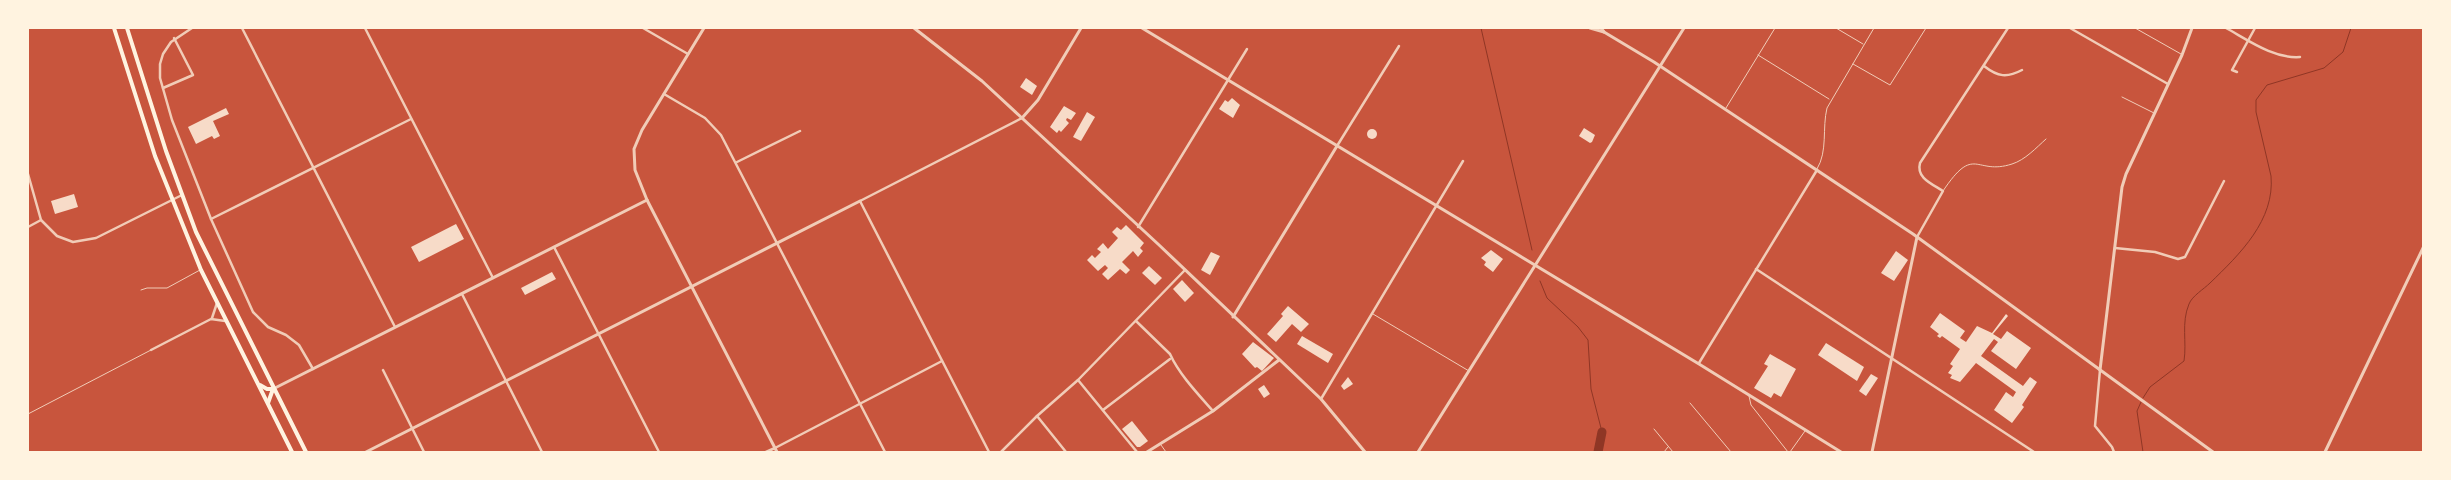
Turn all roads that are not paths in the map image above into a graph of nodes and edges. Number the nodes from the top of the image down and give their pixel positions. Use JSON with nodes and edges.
{"nodes":[{"id":1,"x":114,"y":28,"type":"edge"},
{"id":2,"x":127,"y":28,"type":"edge"},
{"id":3,"x":192,"y":28,"type":"edge"},
{"id":4,"x":242,"y":28,"type":"edge"},
{"id":5,"x":364,"y":28,"type":"edge"},
{"id":6,"x":643,"y":28,"type":"edge"},
{"id":7,"x":704,"y":28,"type":"edge"},
{"id":8,"x":914,"y":28,"type":"edge"},
{"id":9,"x":1081,"y":28,"type":"edge"},
{"id":10,"x":1142,"y":28,"type":"edge"},
{"id":11,"x":1590,"y":28,"type":"edge"},
{"id":12,"x":1601,"y":28,"type":"edge"},
{"id":13,"x":1684,"y":28,"type":"edge"},
{"id":14,"x":1775,"y":28,"type":"edge"},
{"id":15,"x":1836,"y":28,"type":"edge"},
{"id":16,"x":1874,"y":28,"type":"edge"},
{"id":17,"x":1926,"y":28,"type":"edge"},
{"id":18,"x":2008,"y":28,"type":"edge"},
{"id":19,"x":2070,"y":28,"type":"edge"},
{"id":20,"x":2081,"y":28,"type":"edge"},
{"id":21,"x":2135,"y":28,"type":"edge"},
{"id":22,"x":2192,"y":28,"type":"edge"},
{"id":23,"x":2226,"y":28,"type":"edge"},
{"id":24,"x":2255,"y":28,"type":"edge"},
{"id":25,"x":1604,"y":32,"type":"junction"},
{"id":26,"x":2078,"y":33,"type":"junction"},
{"id":27,"x":174,"y":38,"type":"junction"},
{"id":28,"x":2247,"y":40,"type":"junction"},
{"id":29,"x":1864,"y":44,"type":"junction"},
{"id":30,"x":1398,"y":46,"type":"dead end"},
{"id":31,"x":1247,"y":49,"type":"dead end"},
{"id":32,"x":688,"y":54,"type":"junction"},
{"id":33,"x":1758,"y":55,"type":"junction"},
{"id":34,"x":2182,"y":55,"type":"junction"},
{"id":35,"x":2300,"y":57,"type":"dead end"},
{"id":36,"x":1853,"y":64,"type":"junction"},
{"id":37,"x":1660,"y":66,"type":"junction"},
{"id":38,"x":1984,"y":66,"type":"junction"},
{"id":39,"x":2022,"y":70,"type":"dead end"},
{"id":40,"x":2237,"y":72,"type":"dead end"},
{"id":41,"x":1229,"y":79,"type":"junction"},
{"id":42,"x":2168,"y":84,"type":"junction"},
{"id":43,"x":163,"y":88,"type":"junction"},
{"id":44,"x":664,"y":94,"type":"junction"},
{"id":45,"x":2122,"y":97,"type":"dead end"},
{"id":46,"x":1830,"y":100,"type":"junction"},
{"id":47,"x":1725,"y":109,"type":"junction"},
{"id":48,"x":2155,"y":113,"type":"junction"},
{"id":49,"x":1022,"y":118,"type":"junction"},
{"id":50,"x":411,"y":119,"type":"junction"},
{"id":51,"x":800,"y":131,"type":"dead end"},
{"id":52,"x":2046,"y":139,"type":"dead end"},
{"id":53,"x":1338,"y":146,"type":"junction"},
{"id":54,"x":1463,"y":161,"type":"dead end"},
{"id":55,"x":737,"y":162,"type":"junction"},
{"id":56,"x":314,"y":167,"type":"junction"},
{"id":57,"x":1816,"y":170,"type":"junction"},
{"id":58,"x":28,"y":174,"type":"edge"},
{"id":59,"x":2224,"y":181,"type":"dead end"},
{"id":60,"x":1943,"y":191,"type":"junction"},
{"id":61,"x":182,"y":196,"type":"junction"},
{"id":62,"x":172,"y":200,"type":"junction"},
{"id":63,"x":647,"y":200,"type":"junction"},
{"id":64,"x":860,"y":201,"type":"junction"},
{"id":65,"x":1436,"y":205,"type":"junction"},
{"id":66,"x":211,"y":219,"type":"junction"},
{"id":67,"x":41,"y":220,"type":"junction"},
{"id":68,"x":28,"y":227,"type":"edge"},
{"id":69,"x":1138,"y":227,"type":"junction"},
{"id":70,"x":1917,"y":238,"type":"junction"},
{"id":71,"x":778,"y":244,"type":"junction"},
{"id":72,"x":2424,"y":246,"type":"edge"},
{"id":73,"x":554,"y":247,"type":"junction"},
{"id":74,"x":2115,"y":248,"type":"junction"},
{"id":75,"x":1535,"y":266,"type":"junction"},
{"id":76,"x":1756,"y":269,"type":"junction"},
{"id":77,"x":201,"y":270,"type":"junction"},
{"id":78,"x":1186,"y":270,"type":"junction"},
{"id":79,"x":493,"y":278,"type":"junction"},
{"id":80,"x":692,"y":287,"type":"junction"},
{"id":81,"x":141,"y":290,"type":"dead end"},
{"id":82,"x":462,"y":294,"type":"junction"},
{"id":83,"x":217,"y":303,"type":"junction"},
{"id":84,"x":1372,"y":314,"type":"junction"},
{"id":85,"x":1233,"y":317,"type":"junction"},
{"id":86,"x":211,"y":319,"type":"junction"},
{"id":87,"x":1136,"y":320,"type":"junction"},
{"id":88,"x":226,"y":321,"type":"junction"},
{"id":89,"x":396,"y":328,"type":"junction"},
{"id":90,"x":599,"y":334,"type":"junction"},
{"id":91,"x":151,"y":350,"type":"joint"},
{"id":92,"x":1891,"y":358,"type":"junction"},
{"id":93,"x":1170,"y":359,"type":"junction"},
{"id":94,"x":1279,"y":360,"type":"junction"},
{"id":95,"x":942,"y":361,"type":"junction"},
{"id":96,"x":1699,"y":364,"type":"junction"},
{"id":97,"x":313,"y":369,"type":"junction"},
{"id":98,"x":383,"y":370,"type":"dead end"},
{"id":99,"x":2100,"y":370,"type":"junction"},
{"id":100,"x":1469,"y":372,"type":"junction"},
{"id":101,"x":1078,"y":380,"type":"junction"},
{"id":102,"x":257,"y":382,"type":"junction"},
{"id":103,"x":505,"y":383,"type":"junction"},
{"id":104,"x":273,"y":390,"type":"junction"},
{"id":105,"x":1749,"y":395,"type":"junction"},
{"id":106,"x":1321,"y":398,"type":"junction"},
{"id":107,"x":860,"y":403,"type":"junction"},
{"id":108,"x":1690,"y":403,"type":"dead end"},
{"id":109,"x":269,"y":406,"type":"junction"},
{"id":110,"x":1103,"y":410,"type":"junction"},
{"id":111,"x":1213,"y":411,"type":"junction"},
{"id":112,"x":28,"y":414,"type":"edge"},
{"id":113,"x":1037,"y":416,"type":"junction"},
{"id":114,"x":413,"y":429,"type":"junction"},
{"id":115,"x":1654,"y":429,"type":"dead end"},
{"id":116,"x":1806,"y":430,"type":"junction"},
{"id":117,"x":1161,"y":445,"type":"junction"},
{"id":118,"x":1668,"y":446,"type":"junction"},
{"id":119,"x":775,"y":448,"type":"junction"},
{"id":120,"x":292,"y":452,"type":"edge"},
{"id":121,"x":306,"y":452,"type":"edge"},
{"id":122,"x":366,"y":452,"type":"edge"},
{"id":123,"x":424,"y":452,"type":"edge"},
{"id":124,"x":542,"y":452,"type":"edge"},
{"id":125,"x":659,"y":452,"type":"edge"},
{"id":126,"x":766,"y":452,"type":"edge"},
{"id":127,"x":777,"y":452,"type":"edge"},
{"id":128,"x":885,"y":452,"type":"edge"},
{"id":129,"x":989,"y":452,"type":"edge"},
{"id":130,"x":1001,"y":452,"type":"edge"},
{"id":131,"x":1066,"y":452,"type":"edge"},
{"id":132,"x":1137,"y":452,"type":"edge"},
{"id":133,"x":1147,"y":452,"type":"edge"},
{"id":134,"x":1166,"y":452,"type":"edge"},
{"id":135,"x":1365,"y":452,"type":"edge"},
{"id":136,"x":1418,"y":452,"type":"edge"},
{"id":137,"x":1664,"y":452,"type":"edge"},
{"id":138,"x":1673,"y":452,"type":"edge"},
{"id":139,"x":1731,"y":452,"type":"edge"},
{"id":140,"x":1789,"y":452,"type":"edge"},
{"id":141,"x":1841,"y":452,"type":"edge"},
{"id":142,"x":1872,"y":452,"type":"edge"},
{"id":143,"x":2034,"y":452,"type":"edge"},
{"id":144,"x":2114,"y":452,"type":"edge"},
{"id":145,"x":2213,"y":452,"type":"edge"},
{"id":146,"x":2325,"y":452,"type":"edge"}],
"edges":[{"from":1,"to":62,"type":"highway"},
{"from":2,"to":61,"type":"highway"},
{"from":3,"to":27,"type":"street"},
{"from":4,"to":56,"type":"street"},
{"from":5,"to":50,"type":"street"},
{"from":6,"to":32,"type":"street"},
{"from":7,"to":32,"type":"street"},
{"from":8,"to":49,"type":"street"},
{"from":9,"to":49,"type":"street"},
{"from":10,"to":41,"type":"street"},
{"from":11,"to":25,"type":"street"},
{"from":12,"to":25,"type":"street"},
{"from":13,"to":37,"type":"street"},
{"from":14,"to":33,"type":"lane"},
{"from":15,"to":29,"type":"lane"},
{"from":16,"to":29,"type":"lane"},
{"from":17,"to":36,"type":"lane"},
{"from":18,"to":38,"type":"street"},
{"from":19,"to":26,"type":"street"},
{"from":20,"to":26,"type":"street"},
{"from":21,"to":34,"type":"lane"},
{"from":22,"to":34,"type":"street"},
{"from":23,"to":28,"type":"street"},
{"from":24,"to":28,"type":"street"},
{"from":25,"to":37,"type":"street"},
{"from":26,"to":42,"type":"street"},
{"from":27,"to":43,"type":"street"},
{"from":27,"to":43,"type":"street"},
{"from":28,"to":35,"type":"street"},
{"from":28,"to":40,"type":"street"},
{"from":29,"to":36,"type":"lane"},
{"from":30,"to":53,"type":"street"},
{"from":31,"to":41,"type":"street"},
{"from":32,"to":44,"type":"street"},
{"from":33,"to":46,"type":"lane"},
{"from":33,"to":47,"type":"lane"},
{"from":34,"to":42,"type":"street"},
{"from":36,"to":46,"type":"lane"},
{"from":37,"to":47,"type":"street"},
{"from":37,"to":75,"type":"street"},
{"from":38,"to":39,"type":"street"},
{"from":38,"to":60,"type":"street"},
{"from":41,"to":53,"type":"street"},
{"from":41,"to":69,"type":"street"},
{"from":42,"to":48,"type":"street"},
{"from":43,"to":66,"type":"street"},
{"from":44,"to":55,"type":"street"},
{"from":44,"to":63,"type":"street"},
{"from":45,"to":48,"type":"lane"},
{"from":46,"to":57,"type":"lane"},
{"from":47,"to":57,"type":"street"},
{"from":48,"to":74,"type":"street"},
{"from":49,"to":64,"type":"street"},
{"from":49,"to":69,"type":"street"},
{"from":50,"to":56,"type":"street"},
{"from":50,"to":79,"type":"street"},
{"from":51,"to":55,"type":"street"},
{"from":52,"to":60,"type":"lane"},
{"from":53,"to":65,"type":"street"},
{"from":53,"to":85,"type":"street"},
{"from":54,"to":65,"type":"street"},
{"from":55,"to":71,"type":"street"},
{"from":56,"to":66,"type":"street"},
{"from":56,"to":89,"type":"street"},
{"from":57,"to":70,"type":"street"},
{"from":57,"to":76,"type":"street"},
{"from":58,"to":67,"type":"street"},
{"from":59,"to":74,"type":"street"},
{"from":60,"to":70,"type":"street"},
{"from":61,"to":62,"type":"street"},
{"from":61,"to":104,"type":"highway"},
{"from":62,"to":67,"type":"street"},
{"from":62,"to":77,"type":"highway"},
{"from":63,"to":73,"type":"street"},
{"from":63,"to":80,"type":"street"},
{"from":64,"to":71,"type":"street"},
{"from":64,"to":95,"type":"street"},
{"from":65,"to":75,"type":"street"},
{"from":65,"to":84,"type":"street"},
{"from":66,"to":97,"type":"street"},
{"from":67,"to":68,"type":"street"},
{"from":69,"to":78,"type":"street"},
{"from":70,"to":92,"type":"street"},
{"from":70,"to":99,"type":"street"},
{"from":71,"to":80,"type":"street"},
{"from":71,"to":107,"type":"street"},
{"from":72,"to":146,"type":"street"},
{"from":73,"to":79,"type":"street"},
{"from":73,"to":90,"type":"street"},
{"from":74,"to":99,"type":"street"},
{"from":75,"to":96,"type":"street"},
{"from":75,"to":100,"type":"street"},
{"from":76,"to":92,"type":"street"},
{"from":76,"to":96,"type":"street"},
{"from":77,"to":81,"type":"lane"},
{"from":77,"to":83,"type":"highway"},
{"from":78,"to":85,"type":"street"},
{"from":78,"to":87,"type":"street"},
{"from":79,"to":82,"type":"street"},
{"from":80,"to":90,"type":"street"},
{"from":80,"to":119,"type":"street"},
{"from":82,"to":89,"type":"street"},
{"from":82,"to":103,"type":"street"},
{"from":83,"to":86,"type":"street"},
{"from":83,"to":88,"type":"highway"},
{"from":84,"to":100,"type":"lane"},
{"from":84,"to":106,"type":"street"},
{"from":85,"to":94,"type":"street"},
{"from":86,"to":88,"type":"street"},
{"from":86,"to":91,"type":"street"},
{"from":87,"to":93,"type":"street"},
{"from":87,"to":101,"type":"street"},
{"from":88,"to":102,"type":"highway"},
{"from":89,"to":97,"type":"street"},
{"from":90,"to":103,"type":"street"},
{"from":90,"to":125,"type":"street"},
{"from":91,"to":112,"type":"lane"},
{"from":92,"to":142,"type":"street"},
{"from":92,"to":143,"type":"street"},
{"from":93,"to":110,"type":"street"},
{"from":93,"to":111,"type":"street"},
{"from":94,"to":106,"type":"street"},
{"from":94,"to":111,"type":"street"},
{"from":95,"to":107,"type":"street"},
{"from":95,"to":129,"type":"street"},
{"from":96,"to":105,"type":"street"},
{"from":97,"to":104,"type":"street"},
{"from":98,"to":114,"type":"street"},
{"from":99,"to":144,"type":"street"},
{"from":99,"to":145,"type":"street"},
{"from":100,"to":136,"type":"street"},
{"from":101,"to":110,"type":"street"},
{"from":101,"to":113,"type":"street"},
{"from":102,"to":104,"type":"highway"},
{"from":102,"to":109,"type":"highway"},
{"from":103,"to":114,"type":"street"},
{"from":103,"to":124,"type":"street"},
{"from":104,"to":109,"type":"highway"},
{"from":104,"to":121,"type":"highway"},
{"from":105,"to":116,"type":"street"},
{"from":105,"to":140,"type":"lane"},
{"from":106,"to":135,"type":"street"},
{"from":107,"to":119,"type":"street"},
{"from":107,"to":128,"type":"street"},
{"from":108,"to":139,"type":"lane"},
{"from":109,"to":120,"type":"highway"},
{"from":110,"to":132,"type":"street"},
{"from":111,"to":117,"type":"street"},
{"from":113,"to":130,"type":"street"},
{"from":113,"to":131,"type":"street"},
{"from":114,"to":122,"type":"street"},
{"from":114,"to":123,"type":"street"},
{"from":115,"to":118,"type":"lane"},
{"from":116,"to":140,"type":"lane"},
{"from":116,"to":141,"type":"street"},
{"from":117,"to":133,"type":"street"},
{"from":117,"to":134,"type":"lane"},
{"from":118,"to":137,"type":"lane"},
{"from":118,"to":138,"type":"lane"},
{"from":119,"to":126,"type":"street"},
{"from":119,"to":127,"type":"street"}]}
